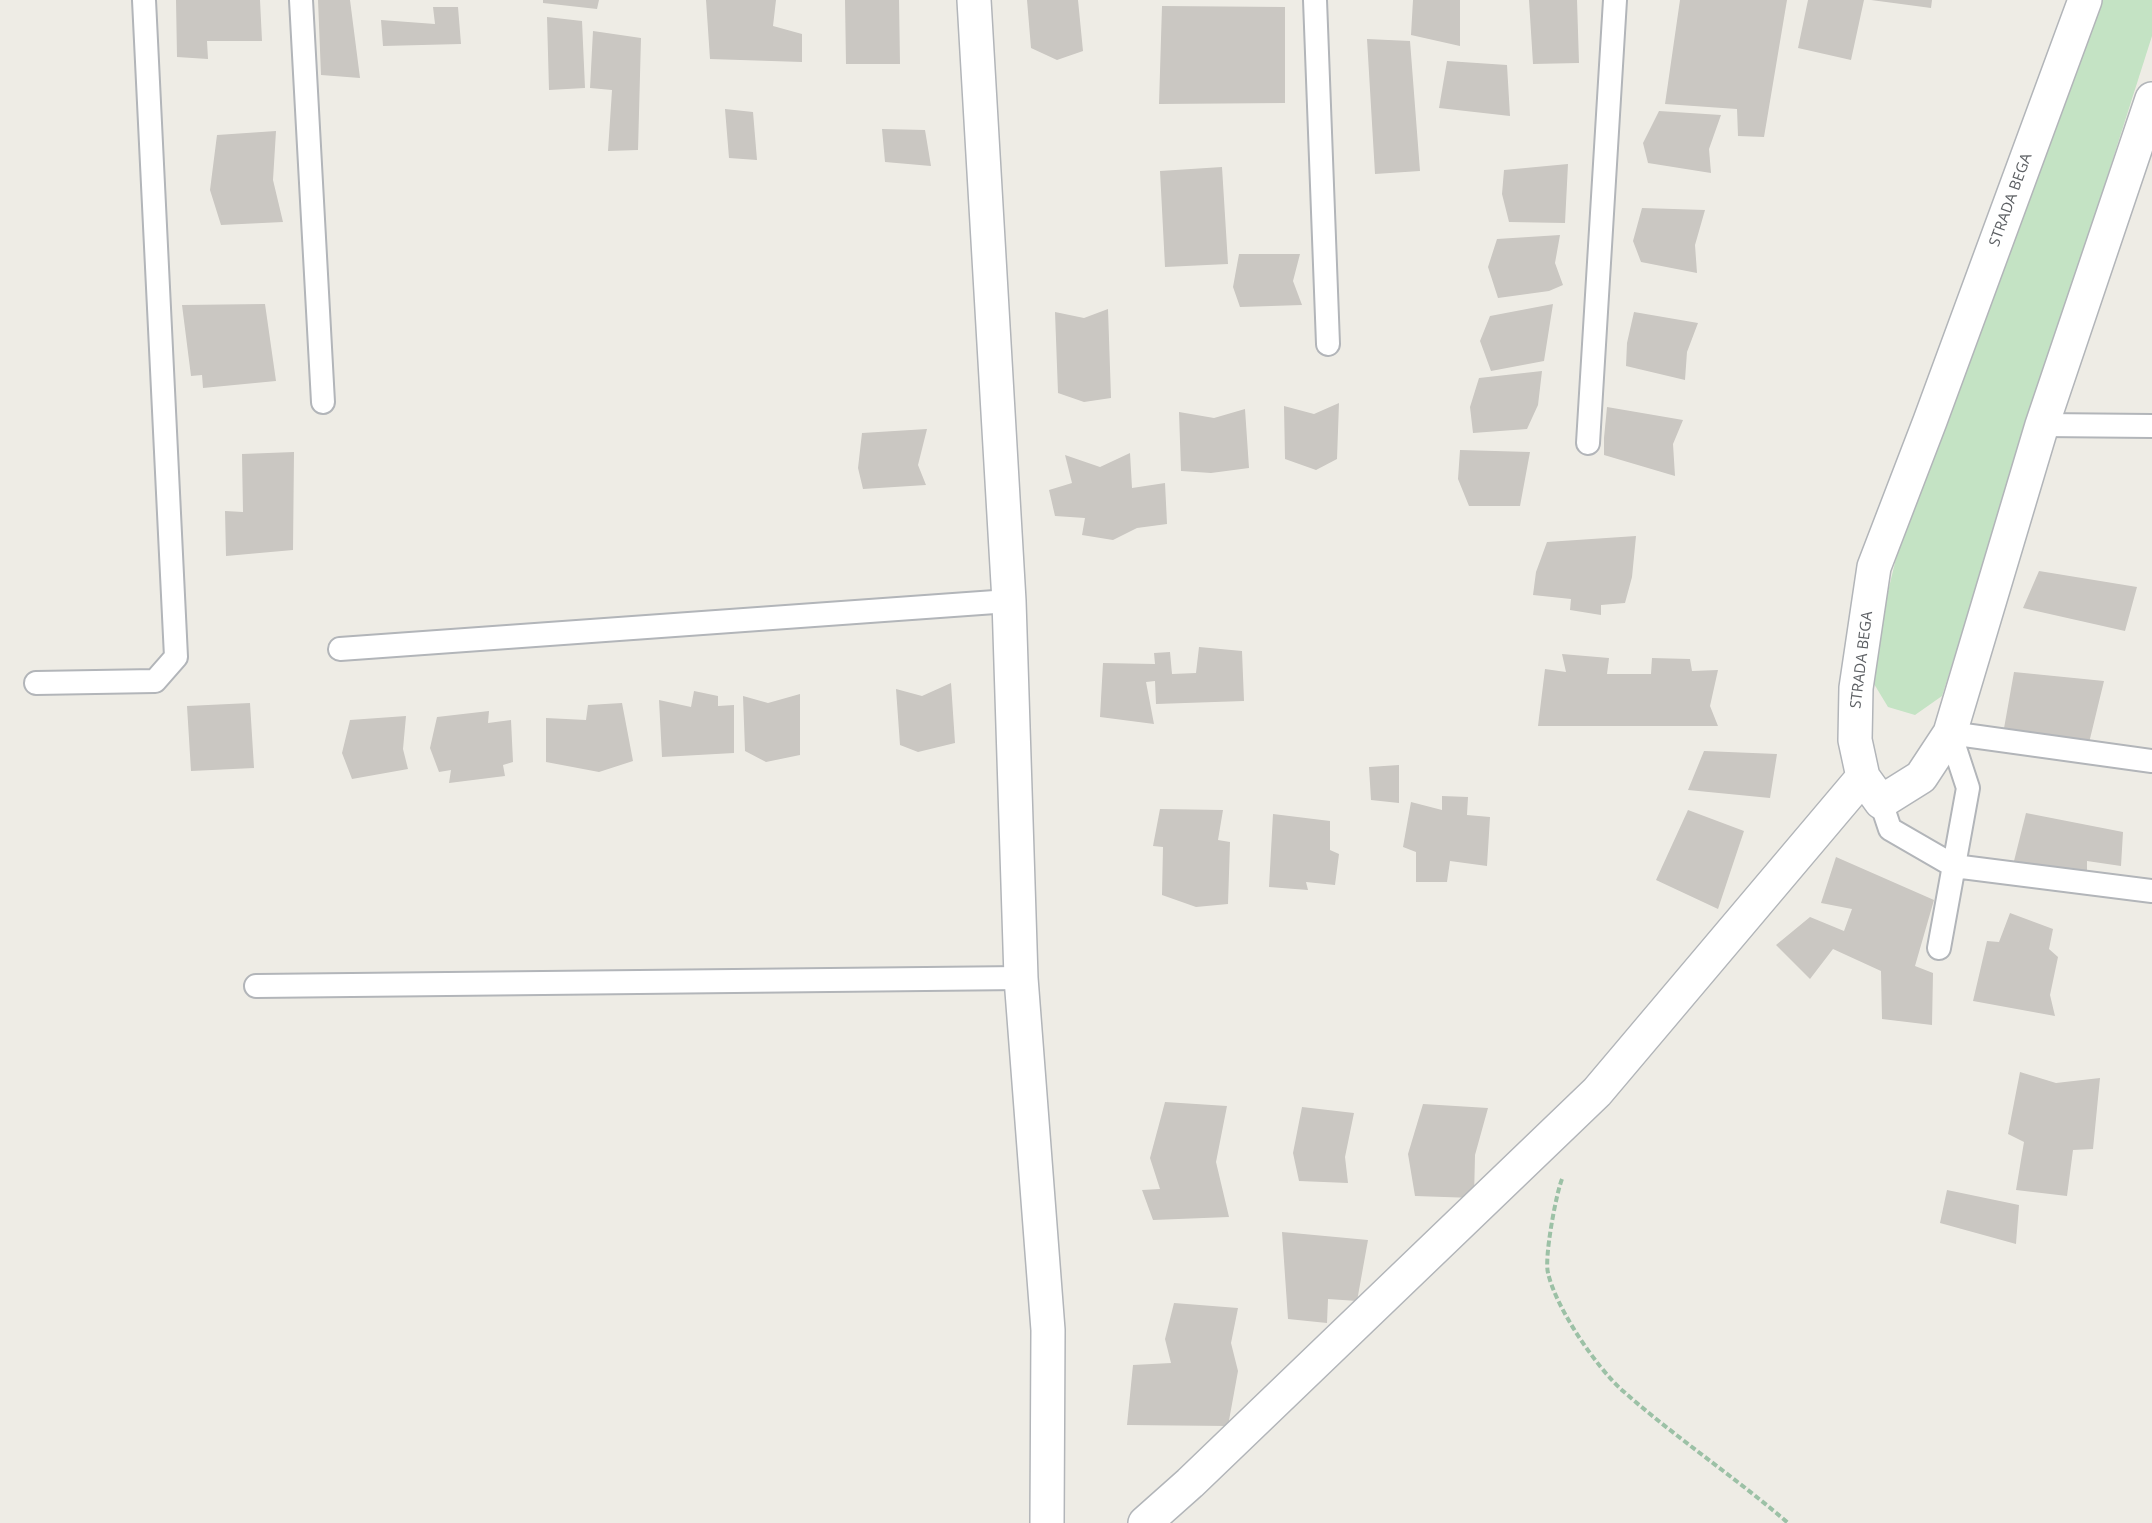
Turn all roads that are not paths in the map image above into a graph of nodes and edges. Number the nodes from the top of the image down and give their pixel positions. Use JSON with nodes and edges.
{"nodes":[{"id":1,"x":144,"y":0,"type":"edge"},
{"id":2,"x":302,"y":0,"type":"edge"},
{"id":3,"x":974,"y":0,"type":"edge"},
{"id":4,"x":1314,"y":0,"type":"edge"},
{"id":5,"x":1615,"y":0,"type":"edge"},
{"id":6,"x":2085,"y":0,"type":"edge"},
{"id":7,"x":2152,"y":99,"type":"edge"},
{"id":8,"x":1328,"y":344,"type":"dead end"},
{"id":9,"x":323,"y":402,"type":"dead end"},
{"id":10,"x":2042,"y":426,"type":"junction"},
{"id":11,"x":2152,"y":426,"type":"edge"},
{"id":12,"x":1588,"y":443,"type":"dead end"},
{"id":13,"x":1009,"y":601,"type":"junction"},
{"id":14,"x":340,"y":649,"type":"dead end"},
{"id":15,"x":36,"y":682,"type":"dead end"},
{"id":16,"x":1950,"y":733,"type":"junction"},
{"id":17,"x":2152,"y":761,"type":"edge"},
{"id":18,"x":1872,"y":789,"type":"junction"},
{"id":19,"x":1954,"y":866,"type":"junction"},
{"id":20,"x":2152,"y":891,"type":"edge"},
{"id":21,"x":1939,"y":948,"type":"dead end"},
{"id":22,"x":1021,"y":978,"type":"junction"},
{"id":23,"x":256,"y":986,"type":"dead end"},
{"id":24,"x":1047,"y":1523,"type":"edge"},
{"id":25,"x":1145,"y":1523,"type":"edge"}],
"edges":[{"from":1,"to":15,"type":"lane"},
{"from":2,"to":9,"type":"lane"},
{"from":3,"to":13,"type":"street"},
{"from":4,"to":8,"type":"lane"},
{"from":5,"to":12,"type":"lane"},
{"from":6,"to":18,"type":"street","name":"STRADA BEGA"},
{"from":7,"to":10,"type":"street"},
{"from":10,"to":11,"type":"lane"},
{"from":10,"to":16,"type":"street"},
{"from":13,"to":14,"type":"lane"},
{"from":13,"to":22,"type":"street"},
{"from":16,"to":17,"type":"lane"},
{"from":16,"to":18,"type":"street"},
{"from":16,"to":19,"type":"lane"},
{"from":18,"to":19,"type":"lane"},
{"from":18,"to":25,"type":"street"},
{"from":19,"to":20,"type":"lane"},
{"from":19,"to":21,"type":"lane"},
{"from":22,"to":23,"type":"lane"},
{"from":22,"to":24,"type":"street"}]}
